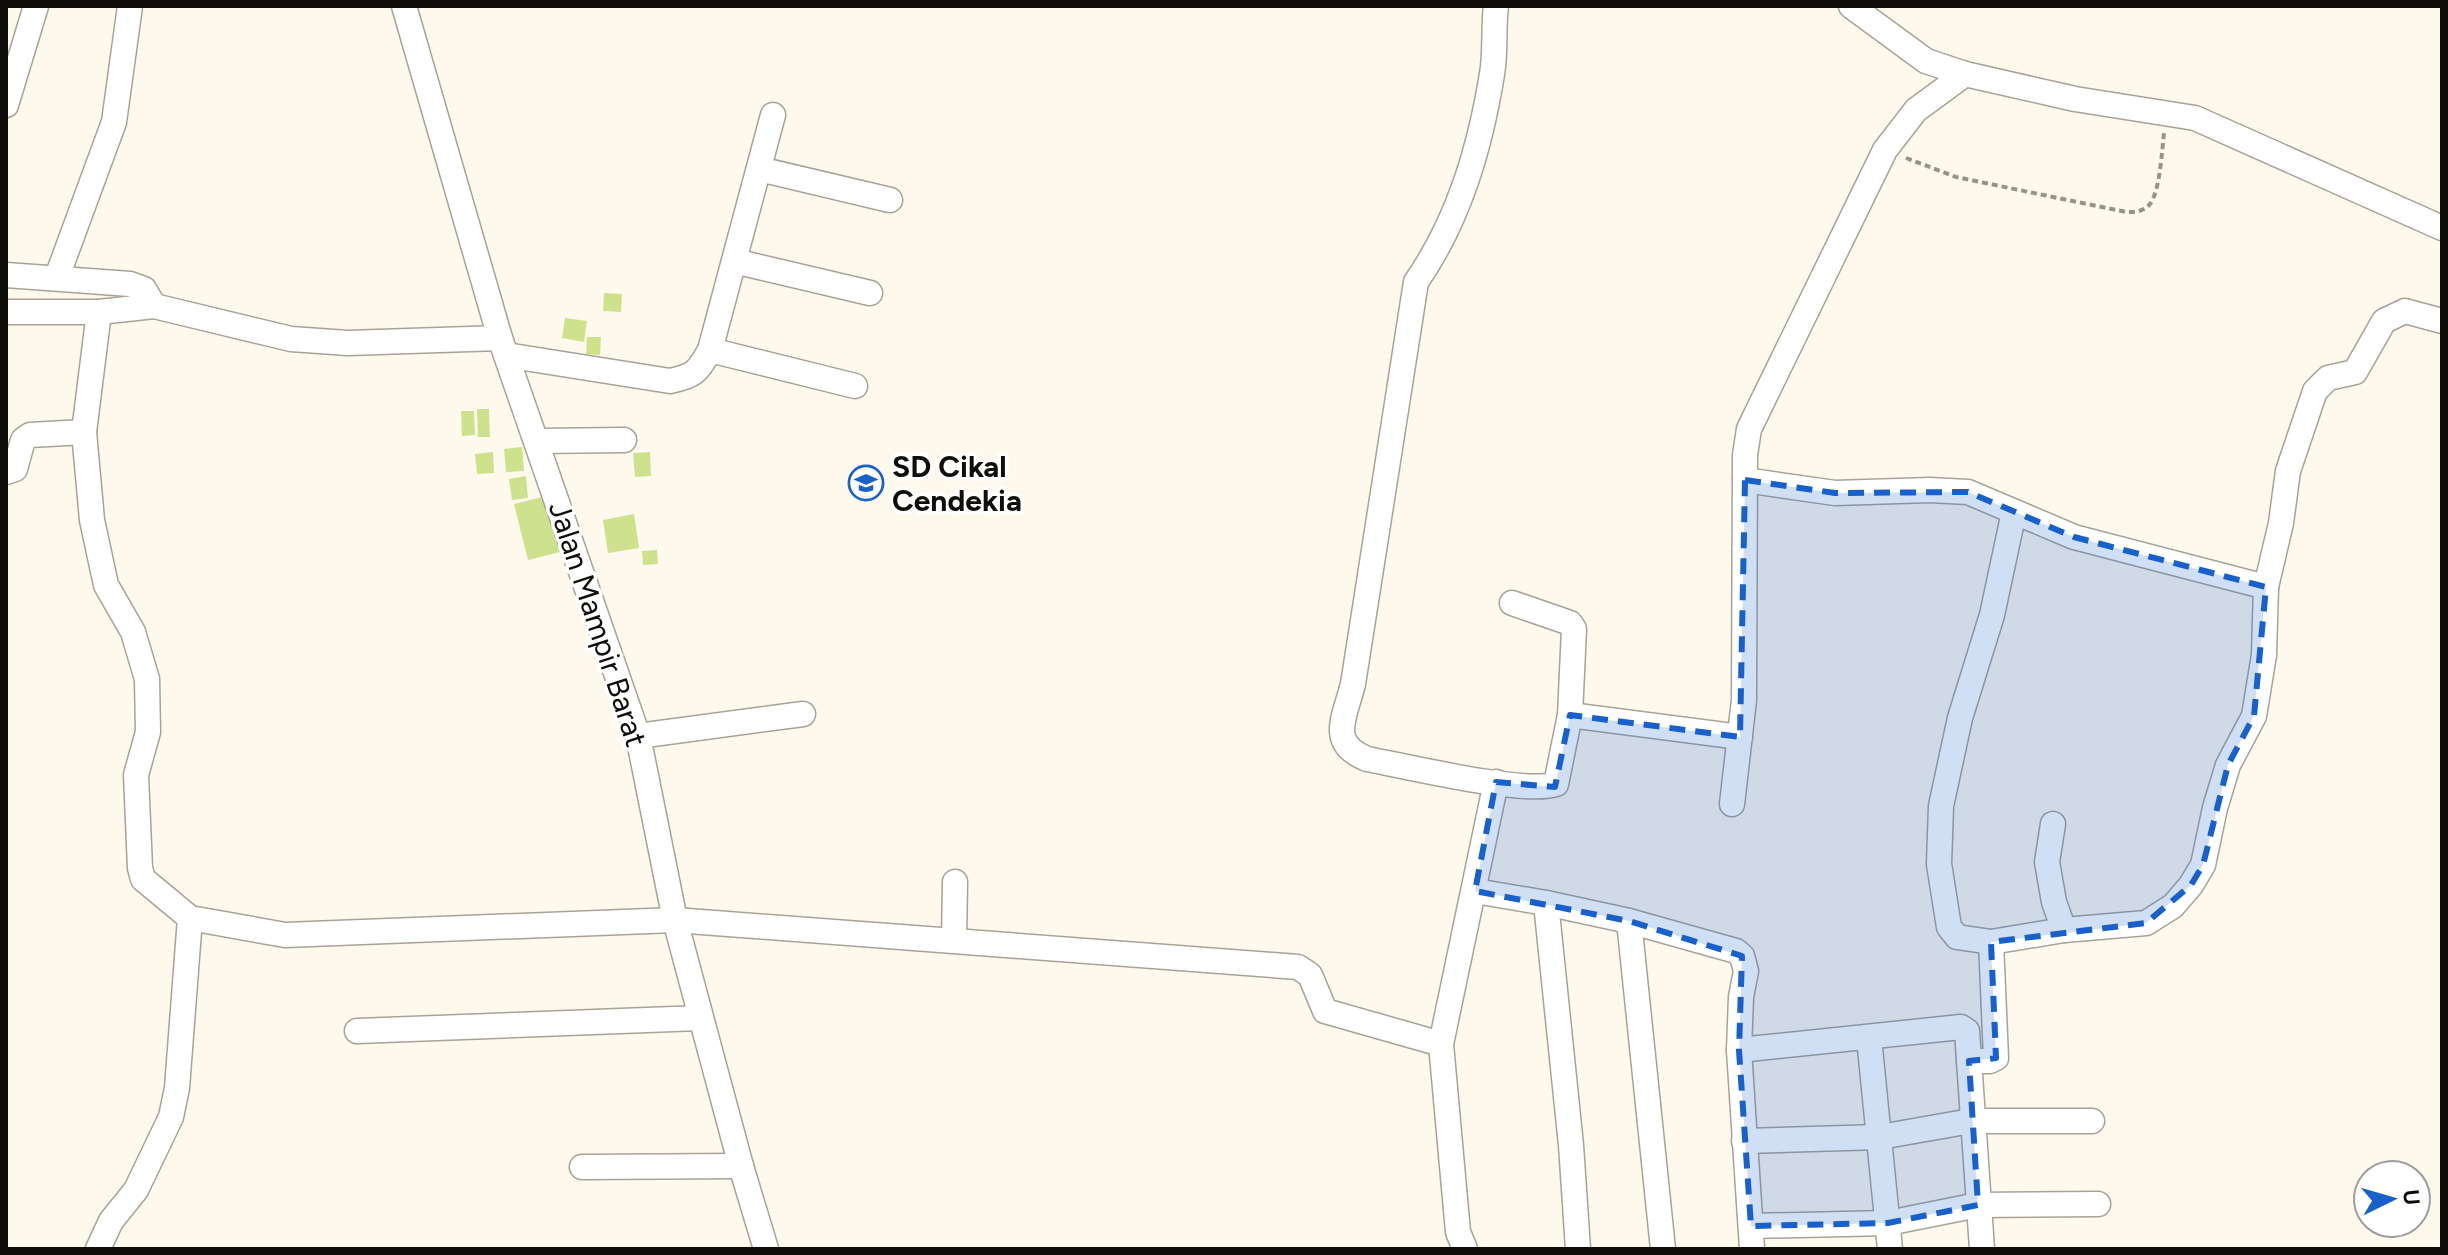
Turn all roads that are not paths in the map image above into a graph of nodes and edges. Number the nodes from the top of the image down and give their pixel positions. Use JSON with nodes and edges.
{"nodes":[{"id":1,"x":36,"y":6,"type":"edge"},
{"id":2,"x":130,"y":6,"type":"edge"},
{"id":3,"x":404,"y":6,"type":"edge"},
{"id":4,"x":1496,"y":6,"type":"edge"},
{"id":5,"x":1851,"y":6,"type":"edge"},
{"id":6,"x":1965,"y":74,"type":"junction"},
{"id":7,"x":6,"y":105,"type":"edge"},
{"id":8,"x":773,"y":115,"type":"dead end"},
{"id":9,"x":759,"y":169,"type":"junction"},
{"id":10,"x":890,"y":200,"type":"dead end"},
{"id":11,"x":2442,"y":228,"type":"edge"},
{"id":12,"x":734,"y":261,"type":"junction"},
{"id":13,"x":6,"y":275,"type":"edge"},
{"id":14,"x":57,"y":277,"type":"junction"},
{"id":15,"x":870,"y":293,"type":"dead end"},
{"id":16,"x":154,"y":306,"type":"junction"},
{"id":17,"x":6,"y":312,"type":"edge"},
{"id":18,"x":99,"y":312,"type":"junction"},
{"id":19,"x":2442,"y":321,"type":"edge"},
{"id":20,"x":503,"y":346,"type":"junction"},
{"id":21,"x":710,"y":350,"type":"junction"},
{"id":22,"x":855,"y":386,"type":"dead end"},
{"id":23,"x":84,"y":432,"type":"junction"},
{"id":24,"x":624,"y":440,"type":"dead end"},
{"id":25,"x":537,"y":441,"type":"junction"},
{"id":26,"x":6,"y":472,"type":"edge"},
{"id":27,"x":1745,"y":480,"type":"junction"},
{"id":28,"x":2014,"y":512,"type":"junction"},
{"id":29,"x":2266,"y":587,"type":"junction"},
{"id":30,"x":1512,"y":603,"type":"dead end"},
{"id":31,"x":803,"y":714,"type":"dead end"},
{"id":32,"x":1570,"y":715,"type":"junction"},
{"id":33,"x":638,"y":736,"type":"junction"},
{"id":34,"x":1740,"y":737,"type":"junction"},
{"id":35,"x":1496,"y":782,"type":"junction"},
{"id":36,"x":1732,"y":804,"type":"dead end"},
{"id":37,"x":2053,"y":824,"type":"dead end"},
{"id":38,"x":955,"y":882,"type":"dead end"},
{"id":39,"x":1475,"y":891,"type":"junction"},
{"id":40,"x":1546,"y":903,"type":"junction"},
{"id":41,"x":190,"y":918,"type":"junction"},
{"id":42,"x":675,"y":920,"type":"junction"},
{"id":43,"x":1629,"y":921,"type":"junction"},
{"id":44,"x":2064,"y":930,"type":"junction"},
{"id":45,"x":954,"y":940,"type":"junction"},
{"id":46,"x":1991,"y":942,"type":"junction"},
{"id":47,"x":700,"y":1018,"type":"junction"},
{"id":48,"x":357,"y":1031,"type":"dead end"},
{"id":49,"x":1869,"y":1038,"type":"junction"},
{"id":50,"x":1441,"y":1044,"type":"junction"},
{"id":51,"x":1739,"y":1050,"type":"junction"},
{"id":52,"x":1969,"y":1061,"type":"junction"},
{"id":53,"x":1971,"y":1121,"type":"junction"},
{"id":54,"x":2092,"y":1121,"type":"dead end"},
{"id":55,"x":1880,"y":1137,"type":"junction"},
{"id":56,"x":1744,"y":1141,"type":"junction"},
{"id":57,"x":741,"y":1166,"type":"junction"},
{"id":58,"x":582,"y":1167,"type":"dead end"},
{"id":59,"x":2098,"y":1204,"type":"dead end"},
{"id":60,"x":1978,"y":1205,"type":"junction"},
{"id":61,"x":1888,"y":1223,"type":"junction"},
{"id":62,"x":1752,"y":1238,"type":"edge"},
{"id":63,"x":1458,"y":1243,"type":"edge"},
{"id":64,"x":98,"y":1249,"type":"edge"},
{"id":65,"x":766,"y":1249,"type":"edge"},
{"id":66,"x":1578,"y":1249,"type":"edge"},
{"id":67,"x":1663,"y":1249,"type":"edge"},
{"id":68,"x":1890,"y":1249,"type":"edge"},
{"id":69,"x":1982,"y":1249,"type":"edge"}],
"edges":[{"from":1,"to":7,"type":"street"},
{"from":2,"to":14,"type":"street"},
{"from":3,"to":20,"type":"street","name":"Jalan Mampir Barat"},
{"from":4,"to":35,"type":"street"},
{"from":5,"to":6,"type":"street"},
{"from":6,"to":11,"type":"street"},
{"from":6,"to":27,"type":"street"},
{"from":8,"to":9,"type":"street"},
{"from":9,"to":10,"type":"street"},
{"from":9,"to":12,"type":"street"},
{"from":12,"to":15,"type":"street"},
{"from":12,"to":21,"type":"street"},
{"from":13,"to":14,"type":"street"},
{"from":14,"to":16,"type":"street"},
{"from":16,"to":18,"type":"street"},
{"from":16,"to":20,"type":"street"},
{"from":17,"to":18,"type":"street"},
{"from":18,"to":23,"type":"street"},
{"from":19,"to":29,"type":"street"},
{"from":20,"to":21,"type":"street"},
{"from":20,"to":25,"type":"street","name":"Jalan Mampir Barat"},
{"from":21,"to":22,"type":"street"},
{"from":23,"to":26,"type":"street"},
{"from":23,"to":41,"type":"street"},
{"from":24,"to":25,"type":"street"},
{"from":25,"to":33,"type":"street","name":"Jalan Mampir Barat"},
{"from":27,"to":28,"type":"street"},
{"from":27,"to":34,"type":"street"},
{"from":28,"to":29,"type":"street"},
{"from":28,"to":46,"type":"street"},
{"from":29,"to":44,"type":"street"},
{"from":30,"to":32,"type":"street"},
{"from":31,"to":33,"type":"street"},
{"from":32,"to":34,"type":"street"},
{"from":32,"to":35,"type":"street"},
{"from":33,"to":42,"type":"street","name":"Jalan Mampir Barat"},
{"from":34,"to":36,"type":"street"},
{"from":35,"to":39,"type":"street"},
{"from":37,"to":44,"type":"street"},
{"from":38,"to":45,"type":"street"},
{"from":39,"to":40,"type":"street"},
{"from":39,"to":50,"type":"street"},
{"from":40,"to":43,"type":"street"},
{"from":40,"to":66,"type":"street"},
{"from":41,"to":42,"type":"street"},
{"from":41,"to":64,"type":"street"},
{"from":42,"to":45,"type":"street"},
{"from":42,"to":47,"type":"street","name":"Jalan Mampir Barat"},
{"from":43,"to":51,"type":"street"},
{"from":43,"to":67,"type":"street"},
{"from":44,"to":46,"type":"street"},
{"from":45,"to":50,"type":"street"},
{"from":46,"to":52,"type":"street"},
{"from":47,"to":48,"type":"street"},
{"from":47,"to":57,"type":"street","name":"Jalan Mampir Barat"},
{"from":49,"to":51,"type":"street"},
{"from":49,"to":52,"type":"street"},
{"from":49,"to":55,"type":"street"},
{"from":50,"to":63,"type":"street"},
{"from":51,"to":56,"type":"street"},
{"from":52,"to":53,"type":"street"},
{"from":53,"to":54,"type":"street"},
{"from":53,"to":55,"type":"street"},
{"from":53,"to":60,"type":"street"},
{"from":55,"to":56,"type":"street"},
{"from":55,"to":61,"type":"street"},
{"from":56,"to":62,"type":"street"},
{"from":57,"to":58,"type":"street"},
{"from":57,"to":65,"type":"street","name":"Jalan Mampir Barat"},
{"from":59,"to":60,"type":"street"},
{"from":60,"to":61,"type":"street"},
{"from":60,"to":69,"type":"street"},
{"from":61,"to":62,"type":"street"},
{"from":61,"to":68,"type":"street"}]}
